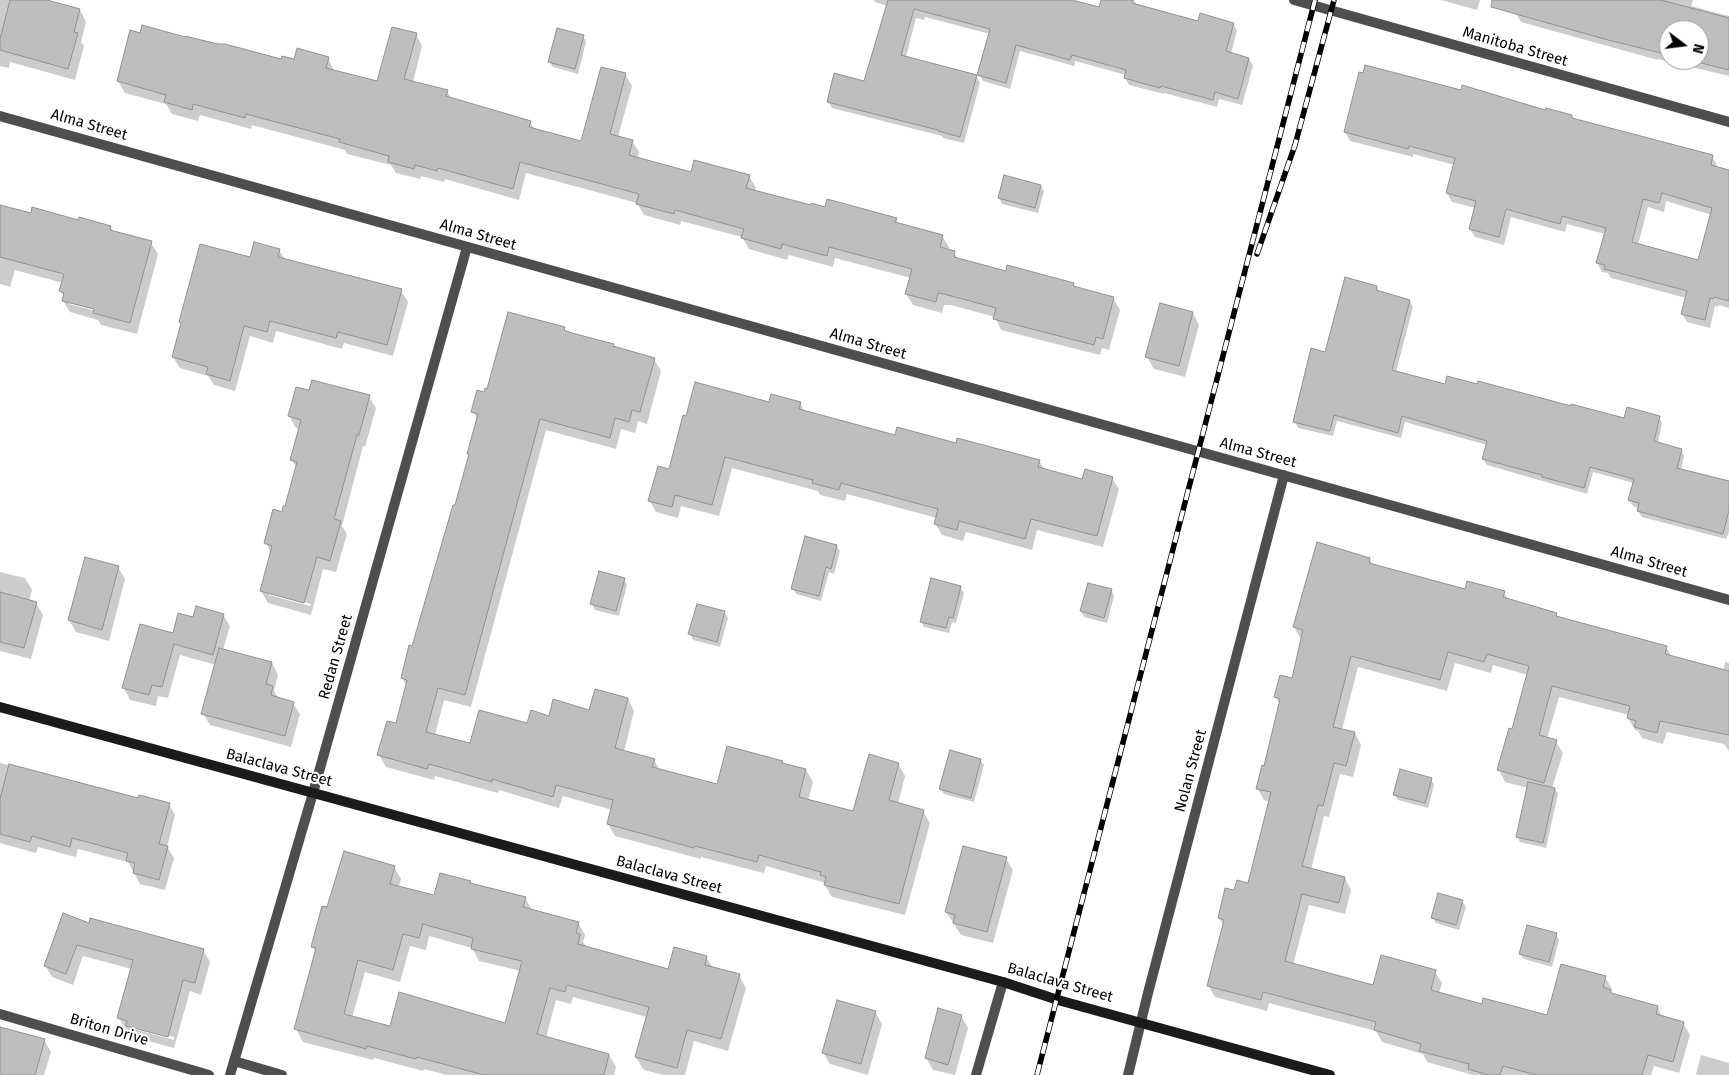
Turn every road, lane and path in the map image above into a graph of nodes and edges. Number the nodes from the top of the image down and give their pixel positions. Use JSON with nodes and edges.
{"nodes":[{"id":1,"x":1294,"y":0,"type":"edge"},
{"id":2,"x":0,"y":116,"type":"edge"},
{"id":3,"x":1729,"y":122,"type":"edge"},
{"id":4,"x":467,"y":247,"type":"junction"},
{"id":5,"x":1284,"y":475,"type":"junction"},
{"id":6,"x":1729,"y":600,"type":"edge"},
{"id":7,"x":0,"y":707,"type":"edge"},
{"id":8,"x":313,"y":793,"type":"junction"},
{"id":9,"x":1003,"y":982,"type":"junction"},
{"id":10,"x":0,"y":1014,"type":"edge"},
{"id":11,"x":1141,"y":1022,"type":"junction"},
{"id":12,"x":234,"y":1061,"type":"junction"},
{"id":13,"x":209,"y":1075,"type":"edge"},
{"id":14,"x":230,"y":1075,"type":"edge"},
{"id":15,"x":282,"y":1075,"type":"edge"},
{"id":16,"x":976,"y":1075,"type":"edge"},
{"id":17,"x":1128,"y":1075,"type":"edge"},
{"id":18,"x":1330,"y":1075,"type":"edge"}],
"edges":[{"from":1,"to":3,"type":"street","name":"Manitoba Street"},
{"from":2,"to":4,"type":"street","name":"Alma Street"},
{"from":4,"to":5,"type":"street","name":"Alma Street"},
{"from":4,"to":8,"type":"street","name":"Redan Street"},
{"from":5,"to":6,"type":"street","name":"Alma Street"},
{"from":5,"to":11,"type":"street","name":"Nolan Street"},
{"from":7,"to":8,"type":"street","name":"Balaclava Street"},
{"from":8,"to":9,"type":"street","name":"Balaclava Street"},
{"from":8,"to":12,"type":"street","name":"Redan Street"},
{"from":9,"to":11,"type":"street","name":"Balaclava Street"},
{"from":9,"to":16,"type":"street"},
{"from":10,"to":13,"type":"street","name":"Briton Drive"},
{"from":11,"to":17,"type":"street","name":"Nolan Street"},
{"from":11,"to":18,"type":"street","name":"Balaclava Street"},
{"from":12,"to":14,"type":"street","name":"Redan Street"},
{"from":12,"to":15,"type":"street"}]}
